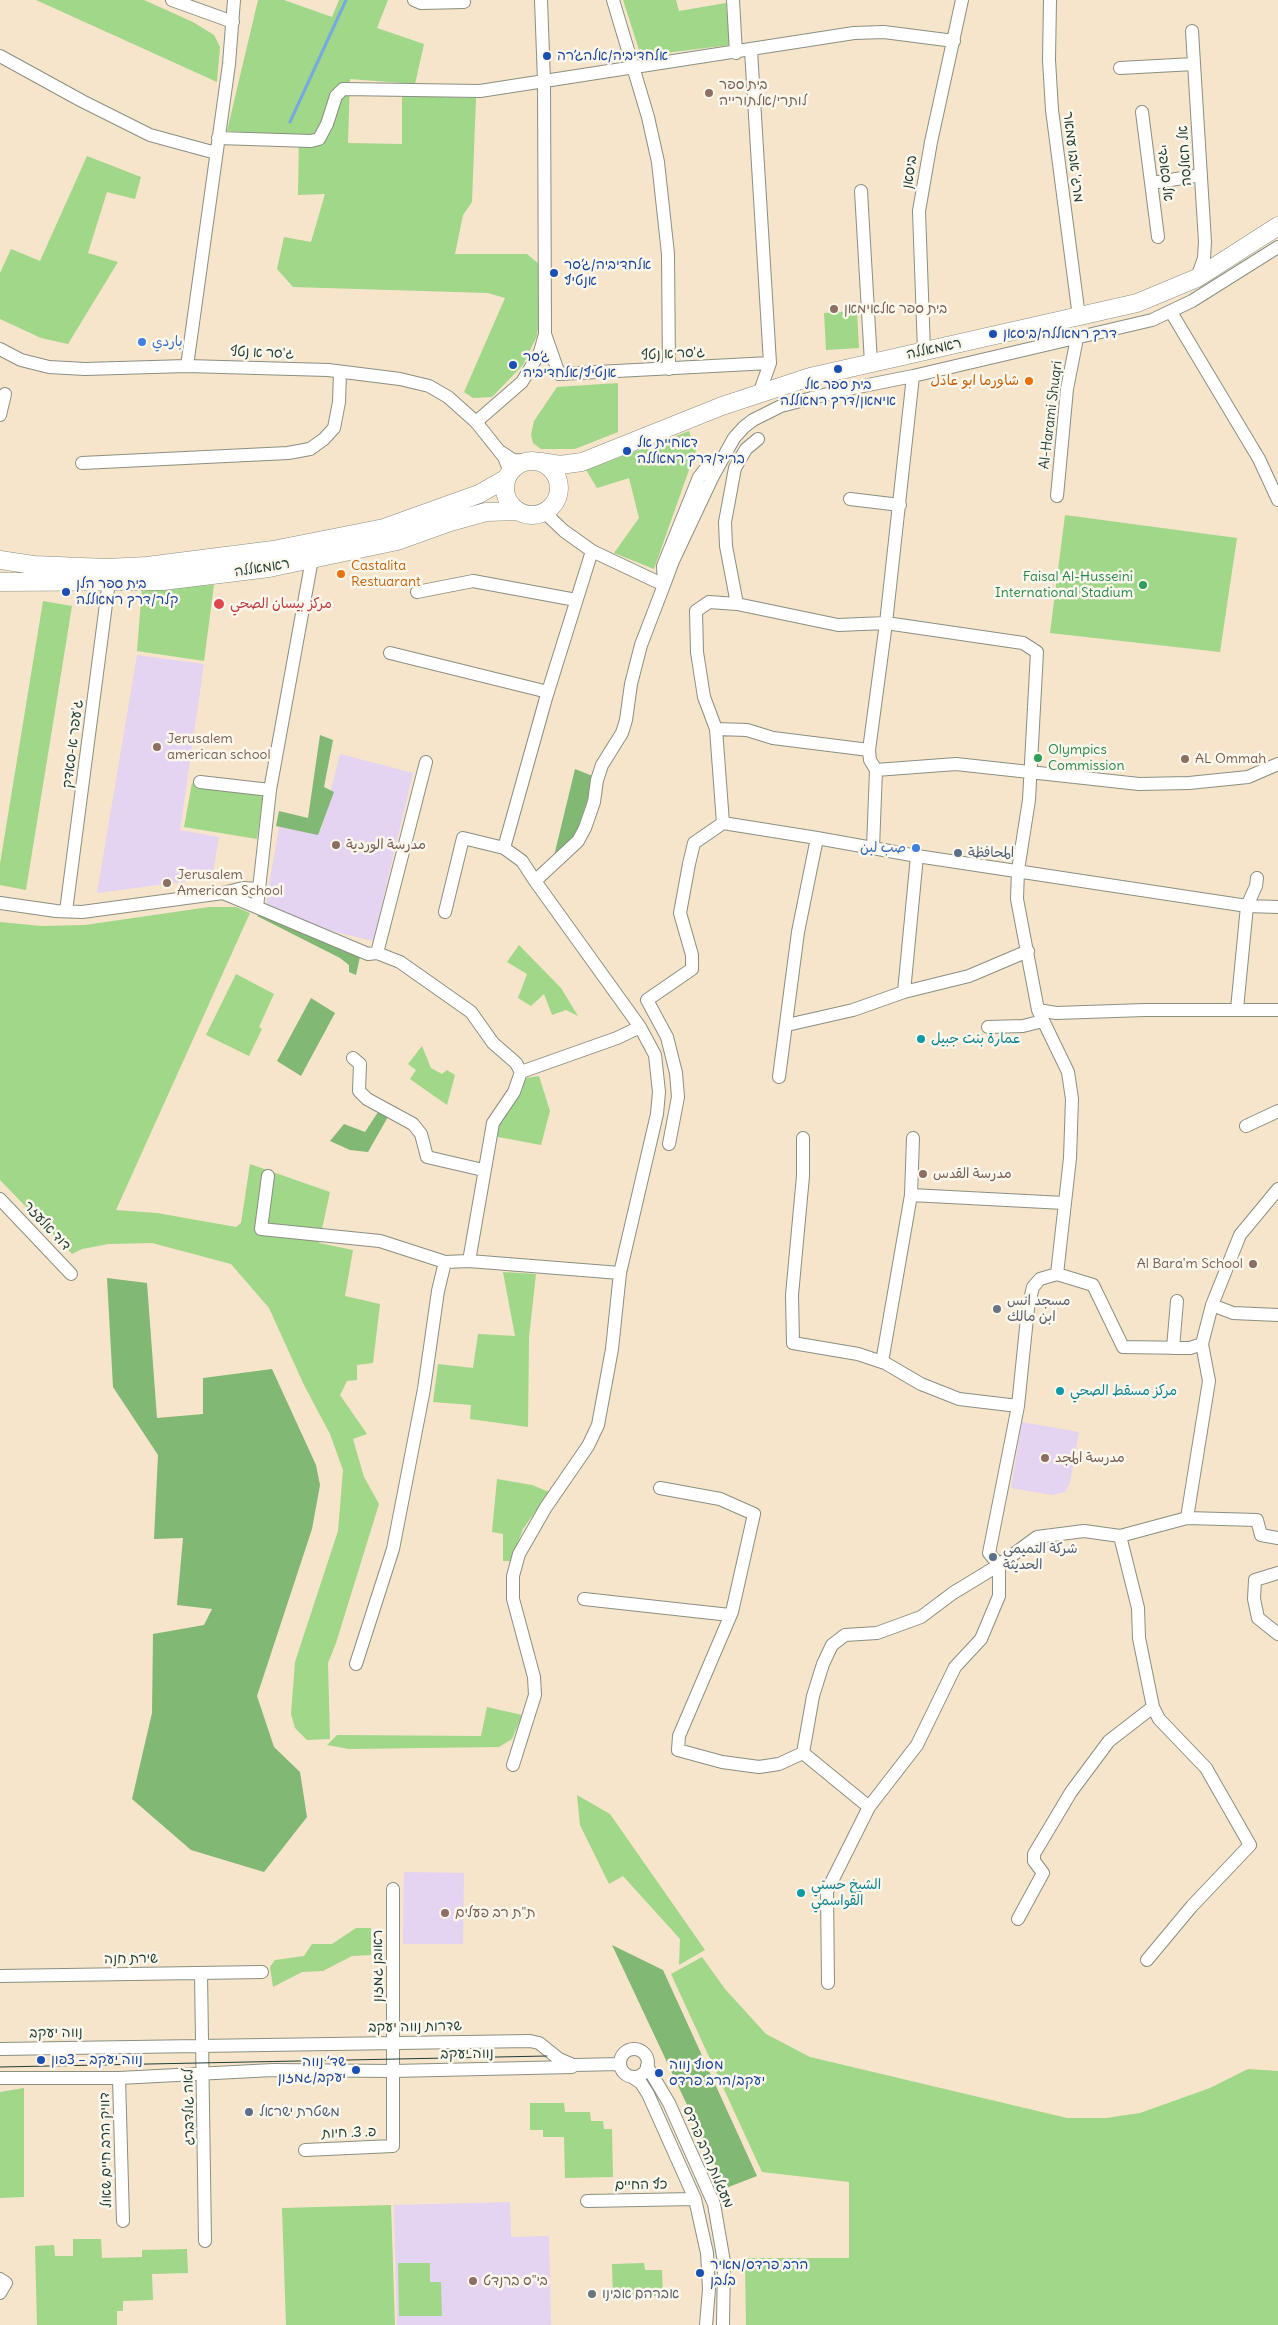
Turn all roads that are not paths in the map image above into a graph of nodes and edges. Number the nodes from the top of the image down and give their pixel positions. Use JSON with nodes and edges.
{"nodes":[{"id":1,"x":172,"y":0,"type":"edge"},
{"id":2,"x":234,"y":0,"type":"edge"},
{"id":3,"x":414,"y":0,"type":"edge"},
{"id":4,"x":541,"y":0,"type":"edge"},
{"id":5,"x":614,"y":0,"type":"edge"},
{"id":6,"x":733,"y":0,"type":"edge"},
{"id":7,"x":962,"y":0,"type":"edge"},
{"id":8,"x":1050,"y":0,"type":"edge"},
{"id":9,"x":464,"y":2,"type":"dead end"},
{"id":10,"x":233,"y":22,"type":"junction"},
{"id":11,"x":1192,"y":31,"type":"dead end"},
{"id":12,"x":954,"y":41,"type":"junction"},
{"id":13,"x":751,"y":50,"type":"junction"},
{"id":14,"x":736,"y":53,"type":"junction"},
{"id":15,"x":0,"y":56,"type":"edge"},
{"id":16,"x":1194,"y":64,"type":"junction"},
{"id":17,"x":634,"y":68,"type":"junction"},
{"id":18,"x":1120,"y":68,"type":"dead end"},
{"id":19,"x":544,"y":81,"type":"junction"},
{"id":20,"x":1142,"y":112,"type":"dead end"},
{"id":21,"x":218,"y":138,"type":"junction"},
{"id":22,"x":216,"y":153,"type":"junction"},
{"id":23,"x":1201,"y":175,"type":"junction"},
{"id":24,"x":1152,"y":183,"type":"junction"},
{"id":25,"x":861,"y":190,"type":"dead end"},
{"id":26,"x":1278,"y":226,"type":"edge"},
{"id":27,"x":1158,"y":237,"type":"dead end"},
{"id":28,"x":1278,"y":246,"type":"edge"},
{"id":29,"x":1197,"y":278,"type":"junction"},
{"id":30,"x":1170,"y":312,"type":"junction"},
{"id":31,"x":1079,"y":317,"type":"junction"},
{"id":32,"x":545,"y":334,"type":"junction"},
{"id":33,"x":1076,"y":338,"type":"junction"},
{"id":34,"x":0,"y":349,"type":"edge"},
{"id":35,"x":924,"y":351,"type":"junction"},
{"id":36,"x":770,"y":363,"type":"junction"},
{"id":37,"x":871,"y":363,"type":"junction"},
{"id":38,"x":187,"y":366,"type":"junction"},
{"id":39,"x":669,"y":369,"type":"junction"},
{"id":40,"x":340,"y":372,"type":"junction"},
{"id":41,"x":913,"y":376,"type":"junction"},
{"id":42,"x":5,"y":394,"type":"dead end"},
{"id":43,"x":759,"y":394,"type":"junction"},
{"id":44,"x":0,"y":415,"type":"edge"},
{"id":45,"x":476,"y":422,"type":"junction"},
{"id":46,"x":758,"y":440,"type":"dead end"},
{"id":47,"x":499,"y":450,"type":"junction"},
{"id":48,"x":536,"y":461,"type":"junction"},
{"id":49,"x":582,"y":462,"type":"junction"},
{"id":50,"x":82,"y":463,"type":"dead end"},
{"id":51,"x":509,"y":475,"type":"junction"},
{"id":52,"x":559,"y":490,"type":"junction"},
{"id":53,"x":1057,"y":496,"type":"dead end"},
{"id":54,"x":850,"y":499,"type":"dead end"},
{"id":55,"x":1278,"y":500,"type":"edge"},
{"id":56,"x":900,"y":505,"type":"junction"},
{"id":57,"x":518,"y":511,"type":"junction"},
{"id":58,"x":544,"y":512,"type":"junction"},
{"id":59,"x":592,"y":551,"type":"junction"},
{"id":60,"x":312,"y":559,"type":"junction"},
{"id":61,"x":0,"y":560,"type":"edge"},
{"id":62,"x":109,"y":581,"type":"junction"},
{"id":63,"x":0,"y":582,"type":"edge"},
{"id":64,"x":664,"y":585,"type":"junction"},
{"id":65,"x":0,"y":587,"type":"edge"},
{"id":66,"x":417,"y":592,"type":"dead end"},
{"id":67,"x":576,"y":600,"type":"junction"},
{"id":68,"x":737,"y":604,"type":"junction"},
{"id":69,"x":886,"y":623,"type":"junction"},
{"id":70,"x":390,"y":653,"type":"dead end"},
{"id":71,"x":548,"y":692,"type":"junction"},
{"id":72,"x":716,"y":729,"type":"junction"},
{"id":73,"x":870,"y":750,"type":"junction"},
{"id":74,"x":426,"y":762,"type":"dead end"},
{"id":75,"x":1278,"y":764,"type":"edge"},
{"id":76,"x":876,"y":770,"type":"junction"},
{"id":77,"x":1029,"y":773,"type":"junction"},
{"id":78,"x":200,"y":782,"type":"dead end"},
{"id":79,"x":270,"y":790,"type":"junction"},
{"id":80,"x":723,"y":823,"type":"junction"},
{"id":81,"x":817,"y":838,"type":"junction"},
{"id":82,"x":504,"y":848,"type":"junction"},
{"id":83,"x":872,"y":848,"type":"junction"},
{"id":84,"x":917,"y":856,"type":"junction"},
{"id":85,"x":1018,"y":870,"type":"junction"},
{"id":86,"x":1257,"y":878,"type":"dead end"},
{"id":87,"x":535,"y":881,"type":"junction"},
{"id":88,"x":258,"y":889,"type":"junction"},
{"id":89,"x":223,"y":893,"type":"junction"},
{"id":90,"x":0,"y":903,"type":"edge"},
{"id":91,"x":1247,"y":906,"type":"junction"},
{"id":92,"x":257,"y":907,"type":"junction"},
{"id":93,"x":1278,"y":907,"type":"edge"},
{"id":94,"x":66,"y":911,"type":"junction"},
{"id":95,"x":445,"y":912,"type":"dead end"},
{"id":96,"x":1028,"y":951,"type":"junction"},
{"id":97,"x":377,"y":953,"type":"junction"},
{"id":98,"x":904,"y":992,"type":"junction"},
{"id":99,"x":1238,"y":1009,"type":"junction"},
{"id":100,"x":1278,"y":1010,"type":"edge"},
{"id":101,"x":1041,"y":1015,"type":"junction"},
{"id":102,"x":787,"y":1025,"type":"junction"},
{"id":103,"x":640,"y":1027,"type":"junction"},
{"id":104,"x":988,"y":1027,"type":"dead end"},
{"id":105,"x":353,"y":1058,"type":"dead end"},
{"id":106,"x":521,"y":1072,"type":"junction"},
{"id":107,"x":779,"y":1078,"type":"dead end"},
{"id":108,"x":1278,"y":1111,"type":"edge"},
{"id":109,"x":1246,"y":1126,"type":"dead end"},
{"id":110,"x":804,"y":1138,"type":"dead end"},
{"id":111,"x":912,"y":1138,"type":"dead end"},
{"id":112,"x":669,"y":1144,"type":"dead end"},
{"id":113,"x":483,"y":1170,"type":"junction"},
{"id":114,"x":268,"y":1176,"type":"dead end"},
{"id":115,"x":1278,"y":1189,"type":"edge"},
{"id":116,"x":911,"y":1195,"type":"junction"},
{"id":117,"x":0,"y":1199,"type":"edge"},
{"id":118,"x":1064,"y":1203,"type":"junction"},
{"id":119,"x":468,"y":1261,"type":"junction"},
{"id":120,"x":445,"y":1262,"type":"junction"},
{"id":121,"x":620,"y":1273,"type":"junction"},
{"id":122,"x":71,"y":1274,"type":"dead end"},
{"id":123,"x":1057,"y":1274,"type":"junction"},
{"id":124,"x":1177,"y":1301,"type":"dead end"},
{"id":125,"x":1212,"y":1305,"type":"junction"},
{"id":126,"x":1278,"y":1315,"type":"edge"},
{"id":127,"x":1202,"y":1344,"type":"junction"},
{"id":128,"x":1173,"y":1348,"type":"junction"},
{"id":129,"x":882,"y":1362,"type":"junction"},
{"id":130,"x":1018,"y":1406,"type":"junction"},
{"id":131,"x":660,"y":1488,"type":"dead end"},
{"id":132,"x":1188,"y":1518,"type":"junction"},
{"id":133,"x":1120,"y":1536,"type":"junction"},
{"id":134,"x":1278,"y":1538,"type":"edge"},
{"id":135,"x":999,"y":1565,"type":"junction"},
{"id":136,"x":1278,"y":1573,"type":"edge"},
{"id":137,"x":584,"y":1599,"type":"dead end"},
{"id":138,"x":730,"y":1616,"type":"junction"},
{"id":139,"x":1278,"y":1634,"type":"edge"},
{"id":140,"x":356,"y":1664,"type":"dead end"},
{"id":141,"x":1153,"y":1707,"type":"junction"},
{"id":142,"x":803,"y":1753,"type":"junction"},
{"id":143,"x":512,"y":1765,"type":"dead end"},
{"id":144,"x":869,"y":1807,"type":"junction"},
{"id":145,"x":392,"y":1889,"type":"dead end"},
{"id":146,"x":1018,"y":1918,"type":"dead end"},
{"id":147,"x":1148,"y":1960,"type":"dead end"},
{"id":148,"x":262,"y":1972,"type":"dead end"},
{"id":149,"x":201,"y":1973,"type":"junction"},
{"id":150,"x":0,"y":1976,"type":"edge"},
{"id":151,"x":828,"y":1983,"type":"dead end"},
{"id":152,"x":393,"y":2042,"type":"junction"},
{"id":153,"x":203,"y":2046,"type":"junction"},
{"id":154,"x":0,"y":2049,"type":"edge"},
{"id":155,"x":620,"y":2064,"type":"junction"},
{"id":156,"x":647,"y":2066,"type":"junction"},
{"id":157,"x":579,"y":2067,"type":"junction"},
{"id":158,"x":393,"y":2071,"type":"junction"},
{"id":159,"x":204,"y":2074,"type":"junction"},
{"id":160,"x":632,"y":2077,"type":"junction"},
{"id":161,"x":0,"y":2078,"type":"edge"},
{"id":162,"x":119,"y":2078,"type":"junction"},
{"id":163,"x":393,"y":2146,"type":"joint"},
{"id":164,"x":305,"y":2150,"type":"dead end"},
{"id":165,"x":695,"y":2199,"type":"junction"},
{"id":166,"x":587,"y":2201,"type":"dead end"},
{"id":167,"x":123,"y":2221,"type":"dead end"},
{"id":168,"x":205,"y":2241,"type":"dead end"},
{"id":169,"x":0,"y":2279,"type":"edge"},
{"id":170,"x":0,"y":2293,"type":"edge"},
{"id":171,"x":706,"y":2325,"type":"edge"},
{"id":172,"x":723,"y":2325,"type":"edge"}],
"edges":[{"from":1,"to":10,"type":"street"},
{"from":2,"to":10,"type":"street"},
{"from":3,"to":9,"type":"street"},
{"from":4,"to":19,"type":"street"},
{"from":5,"to":17,"type":"street"},
{"from":6,"to":14,"type":"street"},
{"from":7,"to":12,"type":"street","name":"ביסאן"},
{"from":8,"to":31,"type":"street","name":"מרג' אבו עמאר"},
{"from":10,"to":21,"type":"street"},
{"from":11,"to":16,"type":"street","name":"אל חאלסה"},
{"from":12,"to":13,"type":"street"},
{"from":12,"to":35,"type":"street","name":"ביסאן"},
{"from":13,"to":14,"type":"street"},
{"from":13,"to":36,"type":"street"},
{"from":14,"to":17,"type":"street"},
{"from":15,"to":22,"type":"street"},
{"from":16,"to":18,"type":"street"},
{"from":16,"to":23,"type":"street","name":"אל חאלסה"},
{"from":17,"to":19,"type":"street"},
{"from":17,"to":39,"type":"street"},
{"from":19,"to":21,"type":"street"},
{"from":19,"to":32,"type":"street"},
{"from":20,"to":24,"type":"street","name":"אל סאפדי"},
{"from":21,"to":22,"type":"street"},
{"from":22,"to":38,"type":"street"},
{"from":23,"to":24,"type":"street"},
{"from":23,"to":29,"type":"street","name":"אל חאלסה"},
{"from":24,"to":27,"type":"street","name":"אל סאפדי"},
{"from":25,"to":37,"type":"street"},
{"from":26,"to":29,"type":"highway","name":"ראמאללה"},
{"from":28,"to":30,"type":"street"},
{"from":29,"to":31,"type":"highway","name":"ראמאללה"},
{"from":30,"to":33,"type":"street"},
{"from":30,"to":55,"type":"street"},
{"from":31,"to":35,"type":"highway","name":"ראמאללה"},
{"from":32,"to":39,"type":"street","name":"ג'סר א נטף"},
{"from":32,"to":45,"type":"street"},
{"from":33,"to":41,"type":"street"},
{"from":33,"to":53,"type":"street","name":"Al-Harami Shuqri"},
{"from":34,"to":38,"type":"street","name":"ג'סר א נטף"},
{"from":35,"to":37,"type":"highway","name":"ראמאללה"},
{"from":36,"to":39,"type":"street","name":"ג'סר א נטף"},
{"from":36,"to":43,"type":"street"},
{"from":37,"to":43,"type":"highway","name":"ראמאללה"},
{"from":38,"to":40,"type":"street","name":"ג'סר א נטף"},
{"from":40,"to":45,"type":"street","name":"ג'סר א נטף"},
{"from":40,"to":50,"type":"street"},
{"from":41,"to":56,"type":"street"},
{"from":41,"to":64,"type":"street"},
{"from":42,"to":44,"type":"street"},
{"from":43,"to":49,"type":"highway","name":"ראמאללה"},
{"from":45,"to":47,"type":"street","name":"ג'סר א נטף"},
{"from":46,"to":68,"type":"street"},
{"from":47,"to":48,"type":"street","name":"ג'סר א נטף"},
{"from":47,"to":51,"type":"street","name":"ג'סר א נטף"},
{"from":48,"to":49,"type":"highway","name":"ראמאללה"},
{"from":48,"to":51,"type":"highway"},
{"from":48,"to":52,"type":"highway"},
{"from":49,"to":52,"type":"highway","name":"ראמאללה"},
{"from":51,"to":57,"type":"highway"},
{"from":51,"to":61,"type":"highway","name":"ראמאללה"},
{"from":52,"to":58,"type":"highway"},
{"from":54,"to":56,"type":"street"},
{"from":56,"to":69,"type":"street"},
{"from":57,"to":58,"type":"highway"},
{"from":57,"to":60,"type":"highway","name":"ראמאללה"},
{"from":58,"to":59,"type":"street"},
{"from":59,"to":64,"type":"street"},
{"from":59,"to":67,"type":"street"},
{"from":60,"to":62,"type":"highway","name":"ראמאללה"},
{"from":60,"to":79,"type":"street"},
{"from":62,"to":63,"type":"highway","name":"ראמאללה"},
{"from":62,"to":94,"type":"street","name":"ג'עפר א-סאדק"},
{"from":63,"to":65,"type":"street"},
{"from":64,"to":87,"type":"street"},
{"from":66,"to":67,"type":"street"},
{"from":67,"to":71,"type":"street"},
{"from":68,"to":69,"type":"street"},
{"from":68,"to":72,"type":"street"},
{"from":69,"to":73,"type":"street"},
{"from":69,"to":77,"type":"street"},
{"from":70,"to":71,"type":"street"},
{"from":71,"to":82,"type":"street"},
{"from":72,"to":73,"type":"street"},
{"from":72,"to":80,"type":"street"},
{"from":73,"to":76,"type":"street"},
{"from":74,"to":97,"type":"street"},
{"from":75,"to":77,"type":"street"},
{"from":76,"to":77,"type":"street"},
{"from":76,"to":83,"type":"street"},
{"from":77,"to":85,"type":"street"},
{"from":78,"to":79,"type":"street"},
{"from":79,"to":88,"type":"street"},
{"from":80,"to":81,"type":"street"},
{"from":80,"to":112,"type":"street"},
{"from":81,"to":83,"type":"street"},
{"from":81,"to":102,"type":"street"},
{"from":82,"to":87,"type":"street"},
{"from":82,"to":95,"type":"street"},
{"from":83,"to":84,"type":"street"},
{"from":84,"to":85,"type":"street"},
{"from":84,"to":98,"type":"street"},
{"from":85,"to":91,"type":"street"},
{"from":85,"to":96,"type":"street"},
{"from":86,"to":91,"type":"street"},
{"from":87,"to":103,"type":"street"},
{"from":88,"to":89,"type":"street"},
{"from":88,"to":92,"type":"street"},
{"from":89,"to":92,"type":"street"},
{"from":89,"to":94,"type":"street"},
{"from":90,"to":94,"type":"street"},
{"from":91,"to":93,"type":"street"},
{"from":91,"to":99,"type":"street"},
{"from":92,"to":97,"type":"street"},
{"from":96,"to":98,"type":"street"},
{"from":96,"to":101,"type":"street"},
{"from":97,"to":106,"type":"street"},
{"from":98,"to":102,"type":"street"},
{"from":99,"to":100,"type":"street"},
{"from":99,"to":101,"type":"street"},
{"from":101,"to":104,"type":"street"},
{"from":101,"to":118,"type":"street"},
{"from":102,"to":107,"type":"street"},
{"from":103,"to":106,"type":"street"},
{"from":103,"to":121,"type":"street"},
{"from":105,"to":113,"type":"street"},
{"from":106,"to":113,"type":"street"},
{"from":108,"to":109,"type":"street"},
{"from":110,"to":129,"type":"street"},
{"from":111,"to":116,"type":"street"},
{"from":113,"to":119,"type":"street"},
{"from":114,"to":120,"type":"street"},
{"from":115,"to":125,"type":"street"},
{"from":116,"to":118,"type":"street"},
{"from":116,"to":129,"type":"street"},
{"from":117,"to":122,"type":"street","name":"דוד אלעזר"},
{"from":118,"to":123,"type":"street"},
{"from":119,"to":120,"type":"street"},
{"from":119,"to":121,"type":"street"},
{"from":120,"to":140,"type":"street"},
{"from":121,"to":143,"type":"street"},
{"from":123,"to":128,"type":"street"},
{"from":123,"to":130,"type":"street"},
{"from":124,"to":128,"type":"street"},
{"from":125,"to":126,"type":"street"},
{"from":125,"to":127,"type":"street"},
{"from":127,"to":128,"type":"street"},
{"from":127,"to":132,"type":"street"},
{"from":129,"to":130,"type":"street"},
{"from":130,"to":135,"type":"street"},
{"from":131,"to":138,"type":"street"},
{"from":132,"to":133,"type":"street"},
{"from":132,"to":134,"type":"street"},
{"from":133,"to":135,"type":"street"},
{"from":133,"to":141,"type":"street"},
{"from":135,"to":142,"type":"street"},
{"from":135,"to":144,"type":"street"},
{"from":136,"to":139,"type":"street"},
{"from":137,"to":138,"type":"street"},
{"from":138,"to":142,"type":"street"},
{"from":141,"to":146,"type":"street"},
{"from":141,"to":147,"type":"street"},
{"from":142,"to":144,"type":"street"},
{"from":144,"to":151,"type":"street"},
{"from":145,"to":152,"type":"street","name":"ראובן גמזון"},
{"from":148,"to":149,"type":"street","name":"שירת חנה"},
{"from":149,"to":150,"type":"street","name":"שירת חנה"},
{"from":149,"to":153,"type":"street","name":"לאה גולדברג"},
{"from":152,"to":153,"type":"street","name":"שדרות נווה יעקב"},
{"from":152,"to":157,"type":"street","name":"שדרות נווה יעקב"},
{"from":152,"to":158,"type":"street","name":"ראובן גמזון"},
{"from":153,"to":154,"type":"street","name":"נווה יעקב"},
{"from":153,"to":159,"type":"street","name":"לאה גולדברג"},
{"from":155,"to":156,"type":"street"},
{"from":155,"to":157,"type":"street","name":"שדרות נווה יעקב"},
{"from":155,"to":160,"type":"street"},
{"from":156,"to":160,"type":"street"},
{"from":156,"to":172,"type":"street","name":"מעגלות הרב פרדס"},
{"from":157,"to":158,"type":"street","name":"נווה יעקב"},
{"from":158,"to":159,"type":"street","name":"נווה יעקב"},
{"from":158,"to":163,"type":"street","name":"ראובן גמזון"},
{"from":159,"to":162,"type":"street"},
{"from":159,"to":168,"type":"street","name":"לאה גולדברג"},
{"from":160,"to":165,"type":"street","name":"מעגלות הרב פרדס"},
{"from":161,"to":162,"type":"street"},
{"from":162,"to":167,"type":"street","name":"דוויק הרב חיים שאול"},
{"from":163,"to":164,"type":"street","name":"פ. צ. חיות"},
{"from":165,"to":166,"type":"street","name":"כף החיים"},
{"from":165,"to":171,"type":"street","name":"מעגלות הרב פרדס"},
{"from":169,"to":170,"type":"street"}]}
